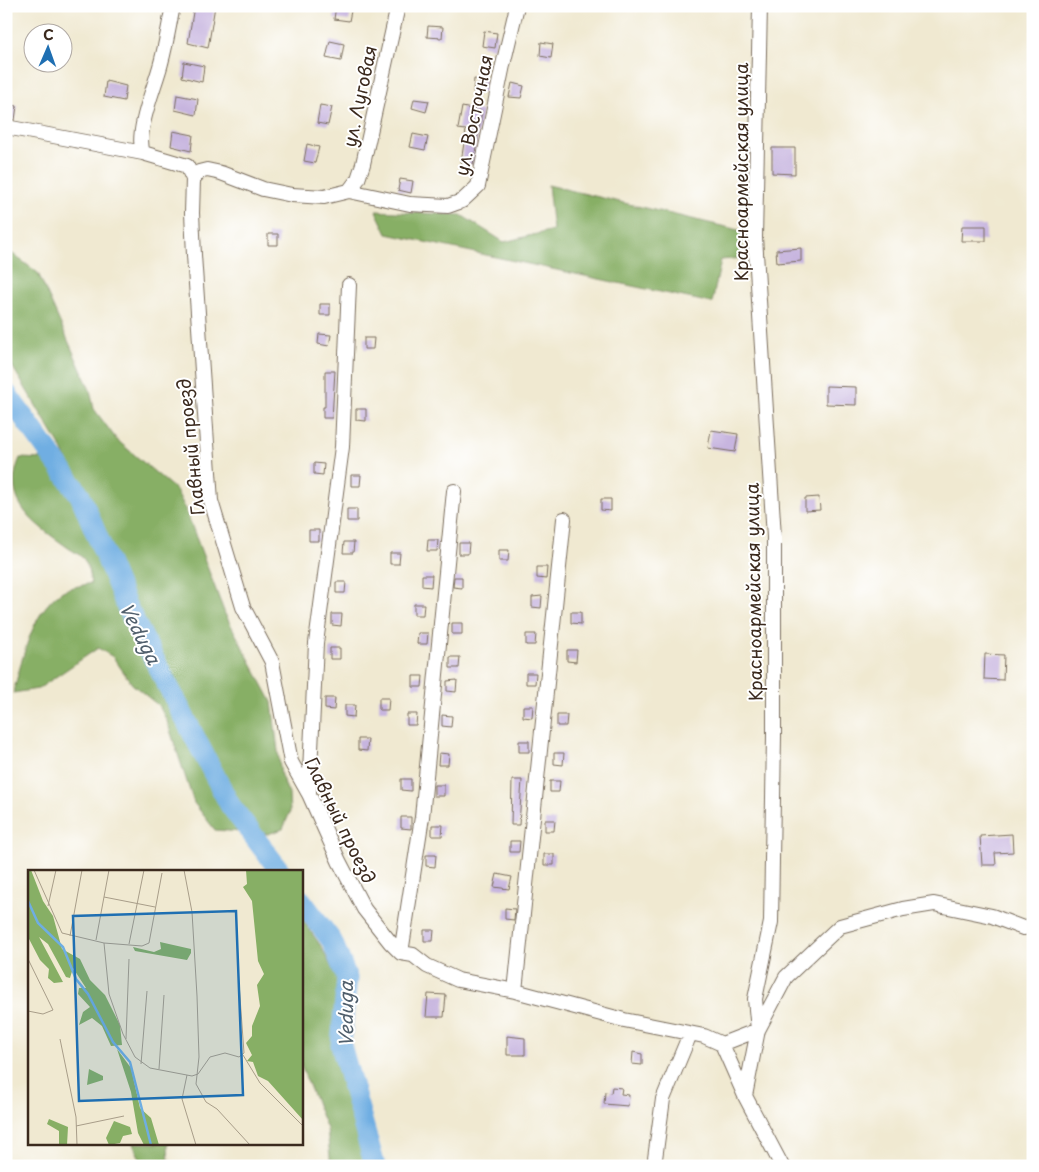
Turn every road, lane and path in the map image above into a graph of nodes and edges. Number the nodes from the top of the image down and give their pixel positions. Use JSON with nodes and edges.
{"nodes":[{"id":1,"x":174,"y":6,"type":"edge"},
{"id":2,"x":398,"y":6,"type":"edge"},
{"id":3,"x":517,"y":6,"type":"edge"},
{"id":4,"x":760,"y":6,"type":"edge"},
{"id":5,"x":6,"y":127,"type":"edge"},
{"id":6,"x":143,"y":153,"type":"junction"},
{"id":7,"x":193,"y":179,"type":"junction"},
{"id":8,"x":349,"y":190,"type":"junction"},
{"id":9,"x":349,"y":285,"type":"dead end"},
{"id":10,"x":454,"y":491,"type":"dead end"},
{"id":11,"x":564,"y":519,"type":"dead end"},
{"id":12,"x":309,"y":794,"type":"junction"},
{"id":13,"x":1033,"y":927,"type":"edge"},
{"id":14,"x":401,"y":953,"type":"junction"},
{"id":15,"x":516,"y":991,"type":"junction"},
{"id":16,"x":758,"y":1030,"type":"junction"},
{"id":17,"x":690,"y":1034,"type":"junction"},
{"id":18,"x":722,"y":1044,"type":"junction"},
{"id":19,"x":745,"y":1096,"type":"junction"},
{"id":20,"x":654,"y":1166,"type":"edge"},
{"id":21,"x":782,"y":1166,"type":"edge"}],
"edges":[{"from":1,"to":6,"type":"street"},
{"from":2,"to":8,"type":"street","name":"ул. Луговая"},
{"from":3,"to":8,"type":"street","name":"ул. Восточная"},
{"from":4,"to":16,"type":"street","name":"Красноармейская улица"},
{"from":5,"to":6,"type":"street"},
{"from":6,"to":7,"type":"street"},
{"from":7,"to":8,"type":"street"},
{"from":7,"to":12,"type":"street","name":"Главный проезд"},
{"from":9,"to":12,"type":"street"},
{"from":10,"to":14,"type":"street"},
{"from":11,"to":15,"type":"street"},
{"from":12,"to":14,"type":"street","name":"Главный проезд"},
{"from":13,"to":16,"type":"street"},
{"from":14,"to":15,"type":"street","name":"Главный проезд"},
{"from":15,"to":17,"type":"street","name":"Главный проезд"},
{"from":16,"to":18,"type":"street"},
{"from":16,"to":19,"type":"street","name":"Красноармейская улица"},
{"from":17,"to":18,"type":"street","name":"Главный проезд"},
{"from":17,"to":20,"type":"street"},
{"from":18,"to":19,"type":"street"},
{"from":19,"to":21,"type":"street"}]}
